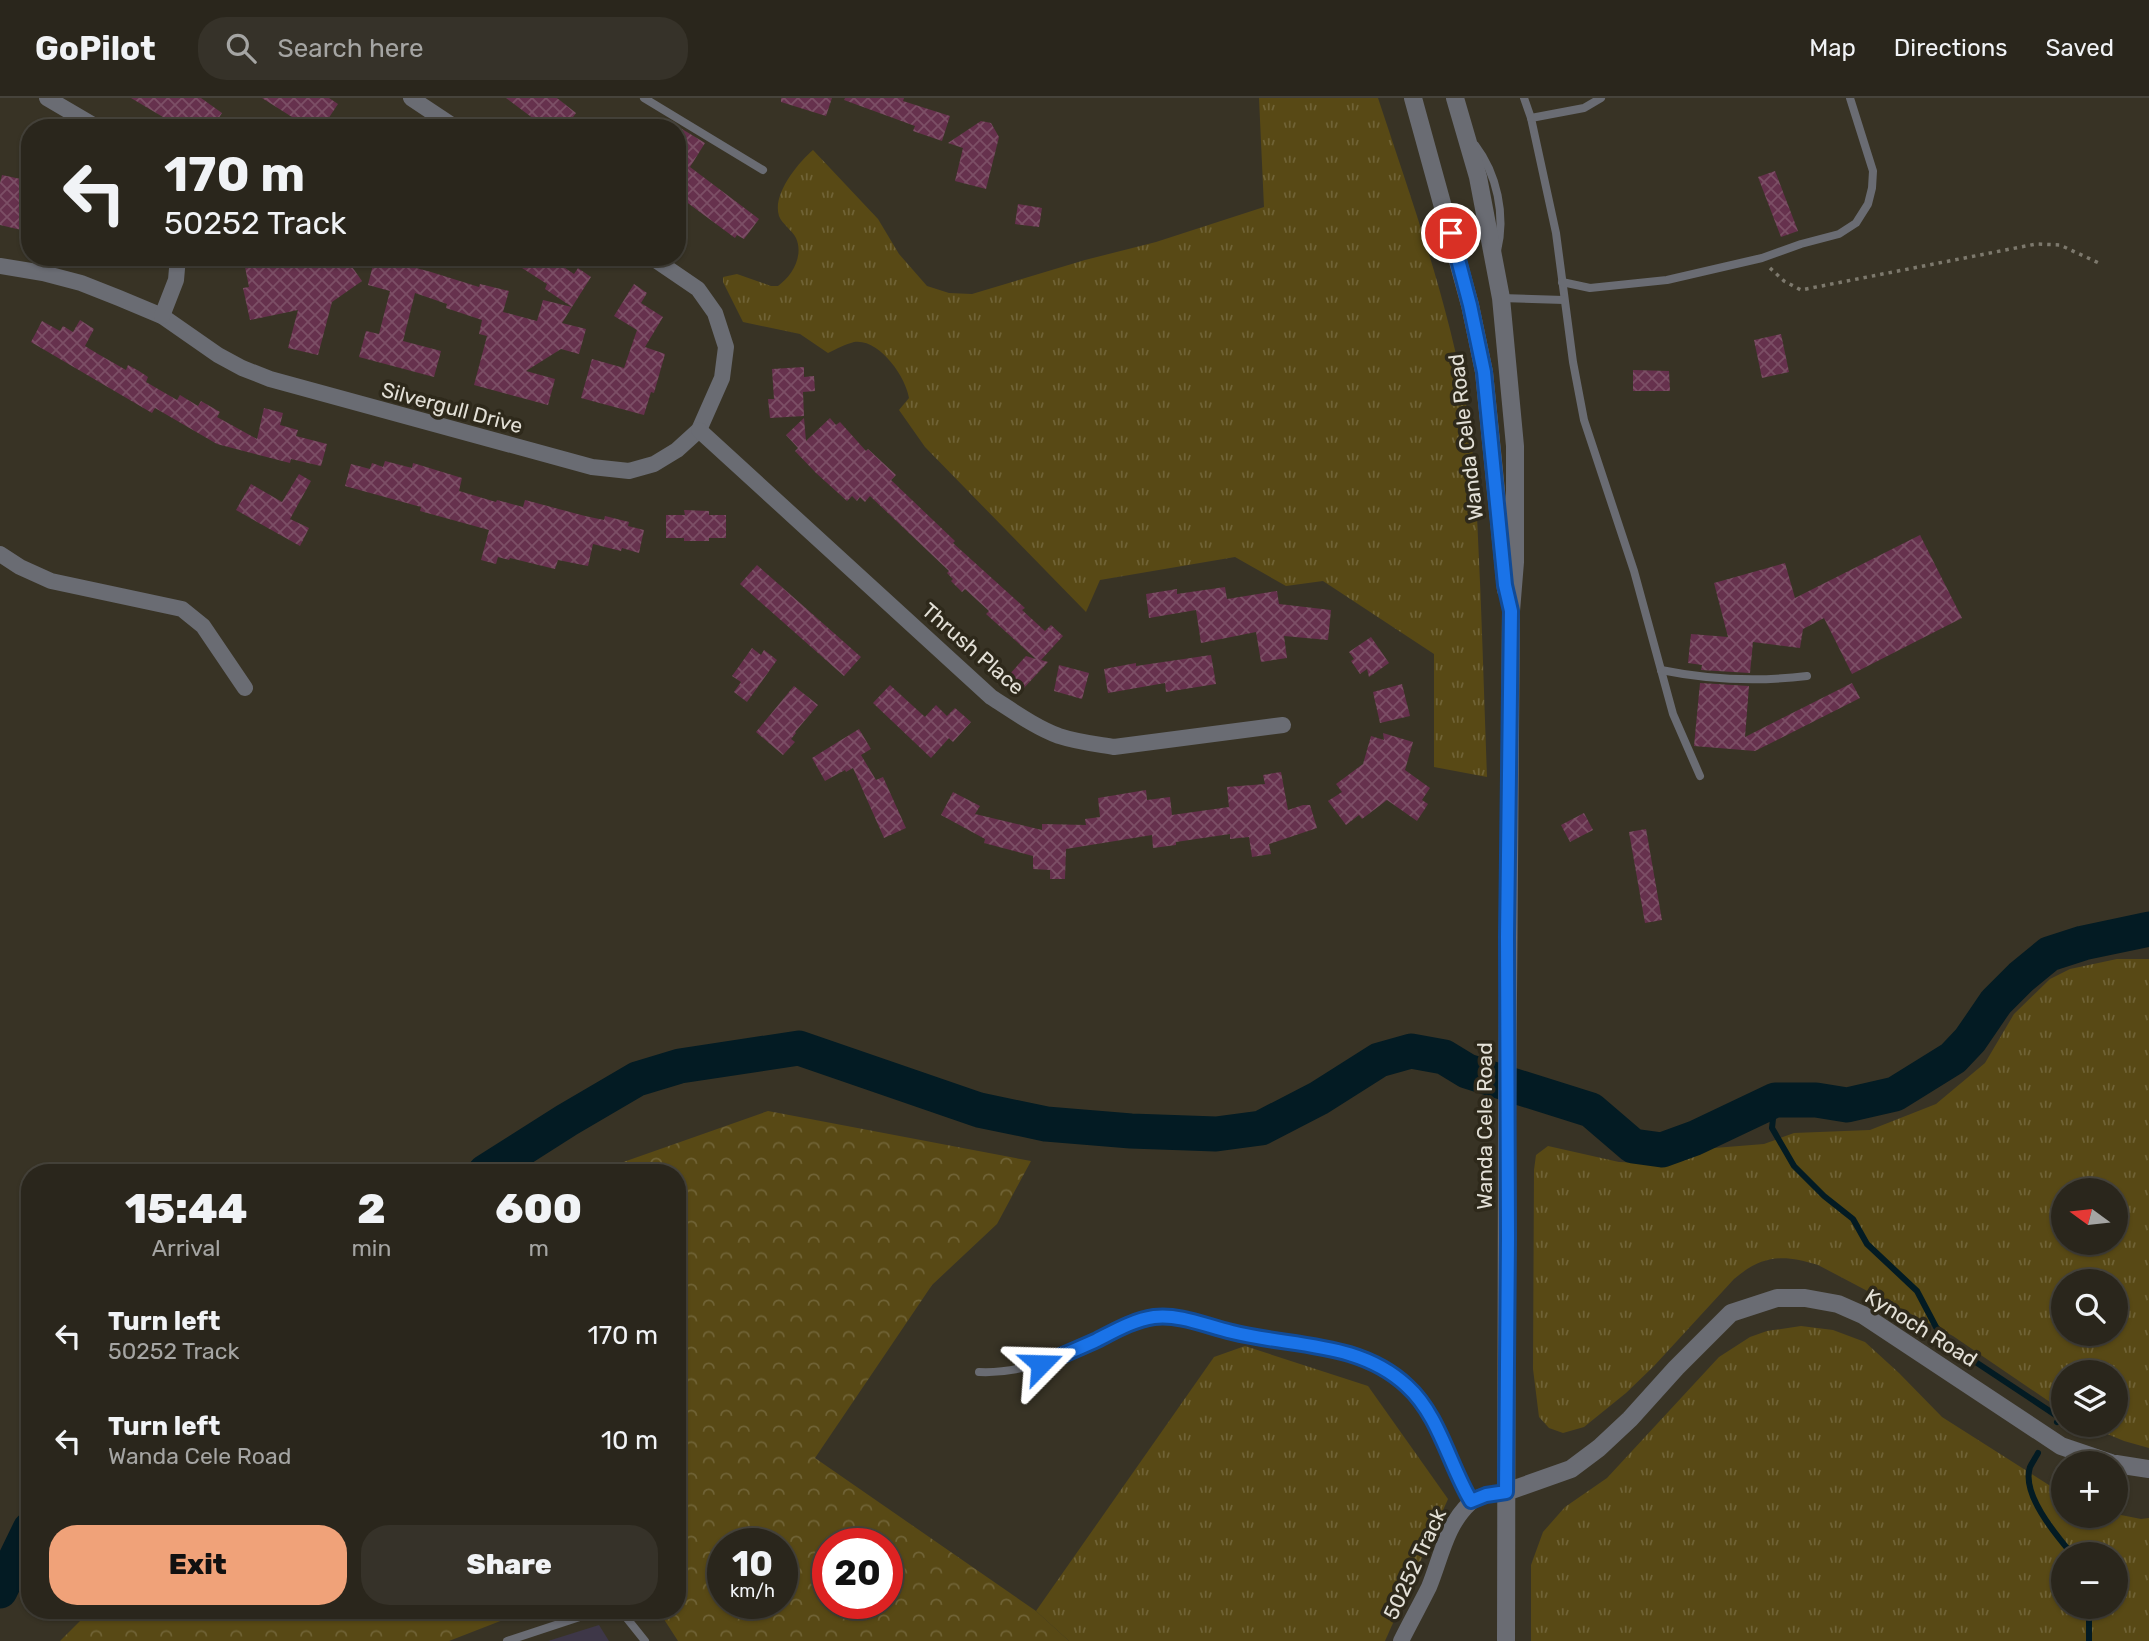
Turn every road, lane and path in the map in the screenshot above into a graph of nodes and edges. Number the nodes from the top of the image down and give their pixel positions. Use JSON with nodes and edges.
{"nodes":[{"id":1,"x":47,"y":98,"type":"edge"},
{"id":2,"x":411,"y":98,"type":"edge"},
{"id":3,"x":644,"y":98,"type":"edge"},
{"id":4,"x":1413,"y":98,"type":"edge"},
{"id":5,"x":1455,"y":98,"type":"edge"},
{"id":6,"x":1524,"y":98,"type":"edge"},
{"id":7,"x":1601,"y":98,"type":"edge"},
{"id":8,"x":1850,"y":98,"type":"edge"},
{"id":9,"x":1531,"y":118,"type":"junction"},
{"id":10,"x":83,"y":119,"type":"edge"},
{"id":11,"x":442,"y":119,"type":"edge"},
{"id":12,"x":679,"y":119,"type":"edge"},
{"id":13,"x":686,"y":123,"type":"edge"},
{"id":14,"x":763,"y":170,"type":"dead end"},
{"id":15,"x":1762,"y":258,"type":"junction"},
{"id":16,"x":2101,"y":264,"type":"dead end"},
{"id":17,"x":0,"y":266,"type":"edge"},
{"id":18,"x":177,"y":266,"type":"edge"},
{"id":19,"x":664,"y":266,"type":"edge"},
{"id":20,"x":1562,"y":282,"type":"junction"},
{"id":21,"x":1501,"y":298,"type":"junction"},
{"id":22,"x":1564,"y":300,"type":"junction"},
{"id":23,"x":162,"y":316,"type":"junction"},
{"id":24,"x":699,"y":430,"type":"junction"},
{"id":25,"x":0,"y":554,"type":"edge"},
{"id":26,"x":1511,"y":611,"type":"junction"},
{"id":27,"x":1661,"y":670,"type":"junction"},
{"id":28,"x":1807,"y":676,"type":"dead end"},
{"id":29,"x":245,"y":688,"type":"dead end"},
{"id":30,"x":1283,"y":725,"type":"dead end"},
{"id":31,"x":1700,"y":776,"type":"dead end"},
{"id":32,"x":979,"y":1372,"type":"dead end"},
{"id":33,"x":2077,"y":1451,"type":"edge"},
{"id":34,"x":2128,"y":1465,"type":"edge"},
{"id":35,"x":2149,"y":1469,"type":"edge"},
{"id":36,"x":1506,"y":1492,"type":"junction"},
{"id":37,"x":1471,"y":1501,"type":"junction"},
{"id":38,"x":574,"y":1619,"type":"edge"},
{"id":39,"x":627,"y":1619,"type":"edge"},
{"id":40,"x":507,"y":1641,"type":"edge"},
{"id":41,"x":645,"y":1641,"type":"edge"},
{"id":42,"x":1401,"y":1641,"type":"edge"},
{"id":43,"x":1506,"y":1641,"type":"edge"}],
"edges":[{"from":1,"to":10,"type":"street"},
{"from":2,"to":11,"type":"street"},
{"from":3,"to":12,"type":"lane"},
{"from":4,"to":26,"type":"street","name":"Wanda Cele Road"},
{"from":5,"to":21,"type":"street","name":"Wanda Cele Road"},
{"from":6,"to":9,"type":"lane"},
{"from":7,"to":9,"type":"lane"},
{"from":8,"to":15,"type":"lane"},
{"from":9,"to":20,"type":"lane"},
{"from":13,"to":14,"type":"lane"},
{"from":15,"to":16,"type":"path"},
{"from":15,"to":20,"type":"lane"},
{"from":17,"to":23,"type":"street","name":"Silvergull Drive"},
{"from":18,"to":23,"type":"street"},
{"from":19,"to":24,"type":"street","name":"Silvergull Drive"},
{"from":20,"to":22,"type":"lane"},
{"from":21,"to":22,"type":"lane"},
{"from":21,"to":26,"type":"street","name":"Wanda Cele Road"},
{"from":22,"to":27,"type":"lane"},
{"from":23,"to":24,"type":"street","name":"Silvergull Drive"},
{"from":24,"to":30,"type":"street","name":"Thrush Place"},
{"from":25,"to":29,"type":"street"},
{"from":26,"to":36,"type":"street","name":"Wanda Cele Road"},
{"from":27,"to":28,"type":"lane"},
{"from":27,"to":31,"type":"lane"},
{"from":32,"to":37,"type":"lane"},
{"from":33,"to":36,"type":"street","name":"Kynoch Road"},
{"from":34,"to":35,"type":"street","name":"Kynoch Road"},
{"from":36,"to":37,"type":"street","name":"50252 Track"},
{"from":36,"to":43,"type":"street","name":"Wanda Cele Road"},
{"from":37,"to":42,"type":"street","name":"50252 Track"},
{"from":38,"to":40,"type":"lane"},
{"from":39,"to":41,"type":"lane"}]}
